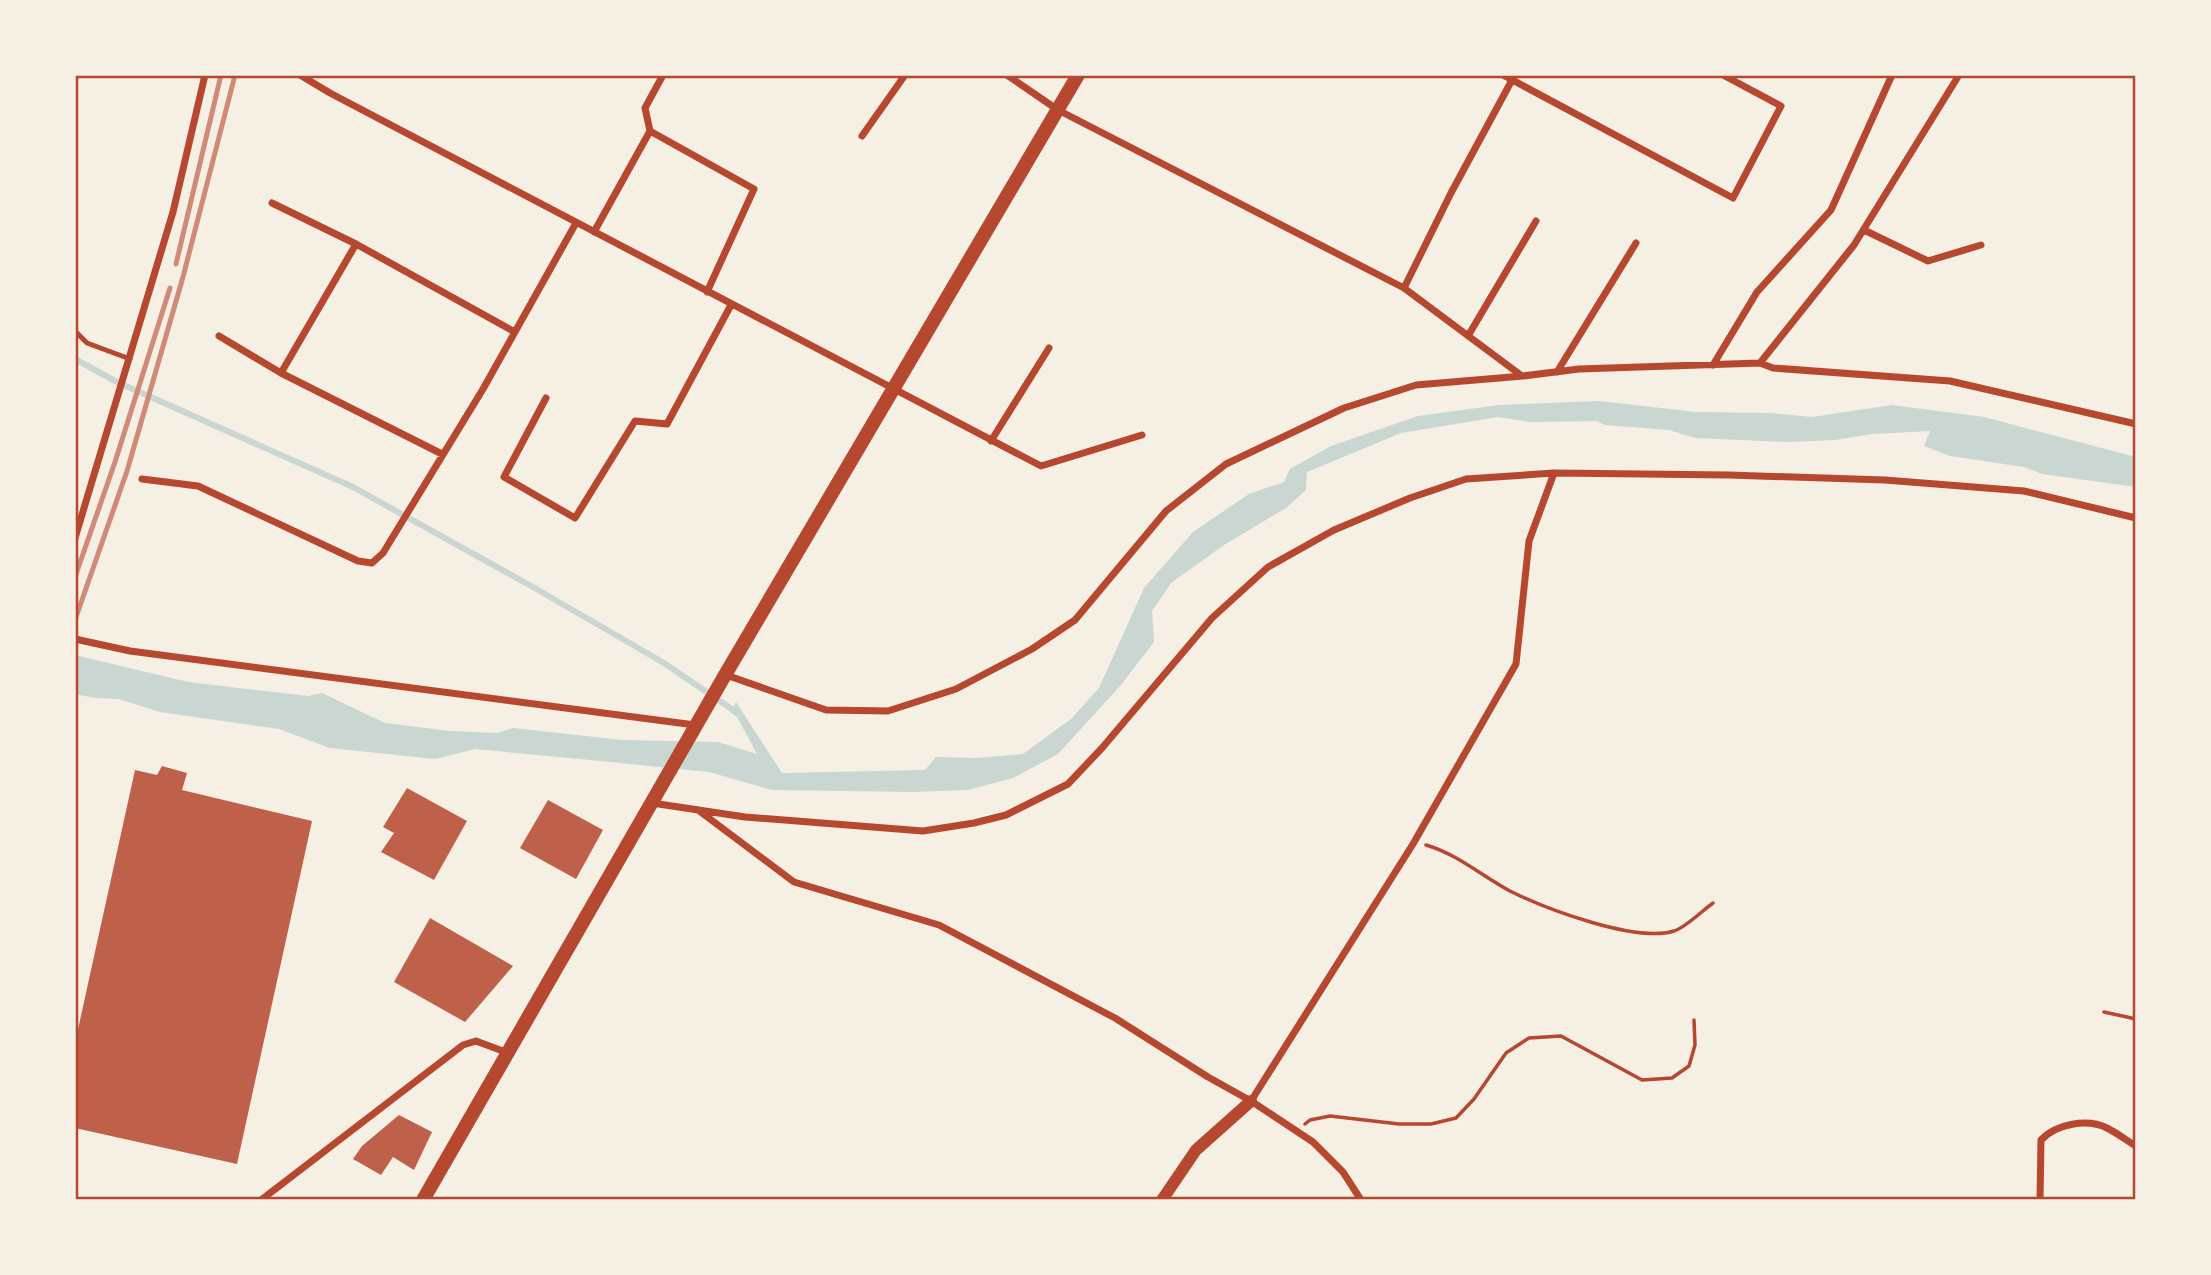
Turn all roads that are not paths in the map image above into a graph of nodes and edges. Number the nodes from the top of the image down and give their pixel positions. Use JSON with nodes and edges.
{"nodes":[{"id":1,"x":205,"y":75,"type":"edge"},
{"id":2,"x":300,"y":75,"type":"edge"},
{"id":3,"x":663,"y":75,"type":"edge"},
{"id":4,"x":905,"y":75,"type":"edge"},
{"id":5,"x":1007,"y":75,"type":"edge"},
{"id":6,"x":1078,"y":75,"type":"edge"},
{"id":7,"x":1503,"y":75,"type":"edge"},
{"id":8,"x":1723,"y":75,"type":"edge"},
{"id":9,"x":1892,"y":75,"type":"edge"},
{"id":10,"x":1959,"y":75,"type":"edge"},
{"id":11,"x":1512,"y":80,"type":"junction"},
{"id":12,"x":1058,"y":110,"type":"junction"},
{"id":13,"x":650,"y":131,"type":"junction"},
{"id":14,"x":862,"y":136,"type":"dead end"},
{"id":15,"x":272,"y":203,"type":"dead end"},
{"id":16,"x":1536,"y":221,"type":"dead end"},
{"id":17,"x":576,"y":223,"type":"junction"},
{"id":18,"x":1864,"y":230,"type":"junction"},
{"id":19,"x":594,"y":232,"type":"junction"},
{"id":20,"x":1636,"y":243,"type":"dead end"},
{"id":21,"x":356,"y":244,"type":"junction"},
{"id":22,"x":1981,"y":245,"type":"dead end"},
{"id":23,"x":1404,"y":288,"type":"junction"},
{"id":24,"x":707,"y":292,"type":"junction"},
{"id":25,"x":731,"y":305,"type":"junction"},
{"id":26,"x":75,"y":331,"type":"edge"},
{"id":27,"x":515,"y":332,"type":"junction"},
{"id":28,"x":219,"y":335,"type":"dead end"},
{"id":29,"x":1468,"y":336,"type":"junction"},
{"id":30,"x":1049,"y":348,"type":"dead end"},
{"id":31,"x":130,"y":359,"type":"junction"},
{"id":32,"x":1759,"y":363,"type":"junction"},
{"id":33,"x":1713,"y":365,"type":"junction"},
{"id":34,"x":1557,"y":372,"type":"junction"},
{"id":35,"x":281,"y":373,"type":"junction"},
{"id":36,"x":1523,"y":376,"type":"junction"},
{"id":37,"x":892,"y":390,"type":"junction"},
{"id":38,"x":546,"y":398,"type":"dead end"},
{"id":39,"x":2136,"y":424,"type":"edge"},
{"id":40,"x":1142,"y":435,"type":"dead end"},
{"id":41,"x":991,"y":440,"type":"junction"},
{"id":42,"x":442,"y":454,"type":"junction"},
{"id":43,"x":1554,"y":473,"type":"junction"},
{"id":44,"x":142,"y":479,"type":"dead end"},
{"id":45,"x":2136,"y":518,"type":"edge"},
{"id":46,"x":75,"y":538,"type":"edge"},
{"id":47,"x":75,"y":639,"type":"edge"},
{"id":48,"x":725,"y":675,"type":"junction"},
{"id":49,"x":696,"y":725,"type":"junction"},
{"id":50,"x":654,"y":798,"type":"junction"},
{"id":51,"x":698,"y":810,"type":"junction"},
{"id":52,"x":508,"y":1052,"type":"junction"},
{"id":53,"x":1251,"y":1101,"type":"junction"},
{"id":54,"x":2136,"y":1146,"type":"edge"},
{"id":55,"x":261,"y":1200,"type":"edge"},
{"id":56,"x":423,"y":1200,"type":"edge"},
{"id":57,"x":1162,"y":1200,"type":"edge"},
{"id":58,"x":1361,"y":1200,"type":"edge"},
{"id":59,"x":2040,"y":1200,"type":"edge"}],
"edges":[{"from":1,"to":31,"type":"street"},
{"from":2,"to":17,"type":"street"},
{"from":3,"to":13,"type":"street"},
{"from":4,"to":14,"type":"street"},
{"from":5,"to":12,"type":"street"},
{"from":6,"to":12,"type":"main road"},
{"from":7,"to":11,"type":"street"},
{"from":8,"to":11,"type":"street"},
{"from":9,"to":33,"type":"street"},
{"from":10,"to":18,"type":"street"},
{"from":11,"to":23,"type":"street"},
{"from":12,"to":23,"type":"street"},
{"from":12,"to":37,"type":"main road"},
{"from":13,"to":19,"type":"street"},
{"from":13,"to":24,"type":"street"},
{"from":15,"to":21,"type":"street"},
{"from":16,"to":29,"type":"street"},
{"from":17,"to":19,"type":"street"},
{"from":17,"to":27,"type":"street"},
{"from":18,"to":22,"type":"street"},
{"from":18,"to":32,"type":"street"},
{"from":19,"to":24,"type":"street"},
{"from":20,"to":34,"type":"street"},
{"from":21,"to":27,"type":"street"},
{"from":21,"to":35,"type":"street"},
{"from":23,"to":29,"type":"street"},
{"from":24,"to":25,"type":"street"},
{"from":25,"to":37,"type":"street"},
{"from":25,"to":38,"type":"street"},
{"from":26,"to":31,"type":"lane"},
{"from":27,"to":42,"type":"street"},
{"from":28,"to":35,"type":"street"},
{"from":29,"to":36,"type":"street"},
{"from":30,"to":41,"type":"street"},
{"from":31,"to":46,"type":"street"},
{"from":32,"to":33,"type":"street"},
{"from":32,"to":39,"type":"street"},
{"from":33,"to":34,"type":"street"},
{"from":34,"to":36,"type":"street"},
{"from":35,"to":42,"type":"street"},
{"from":36,"to":48,"type":"street"},
{"from":37,"to":41,"type":"street"},
{"from":37,"to":48,"type":"main road"},
{"from":40,"to":41,"type":"street"},
{"from":42,"to":44,"type":"street"},
{"from":43,"to":45,"type":"street"},
{"from":43,"to":51,"type":"street"},
{"from":43,"to":53,"type":"street"},
{"from":47,"to":49,"type":"street"},
{"from":48,"to":49,"type":"main road"},
{"from":49,"to":50,"type":"main road"},
{"from":50,"to":51,"type":"street"},
{"from":50,"to":52,"type":"main road"},
{"from":51,"to":53,"type":"street"},
{"from":52,"to":55,"type":"street"},
{"from":52,"to":56,"type":"main road"},
{"from":53,"to":57,"type":"street"},
{"from":53,"to":58,"type":"street"},
{"from":54,"to":59,"type":"street"}]}
